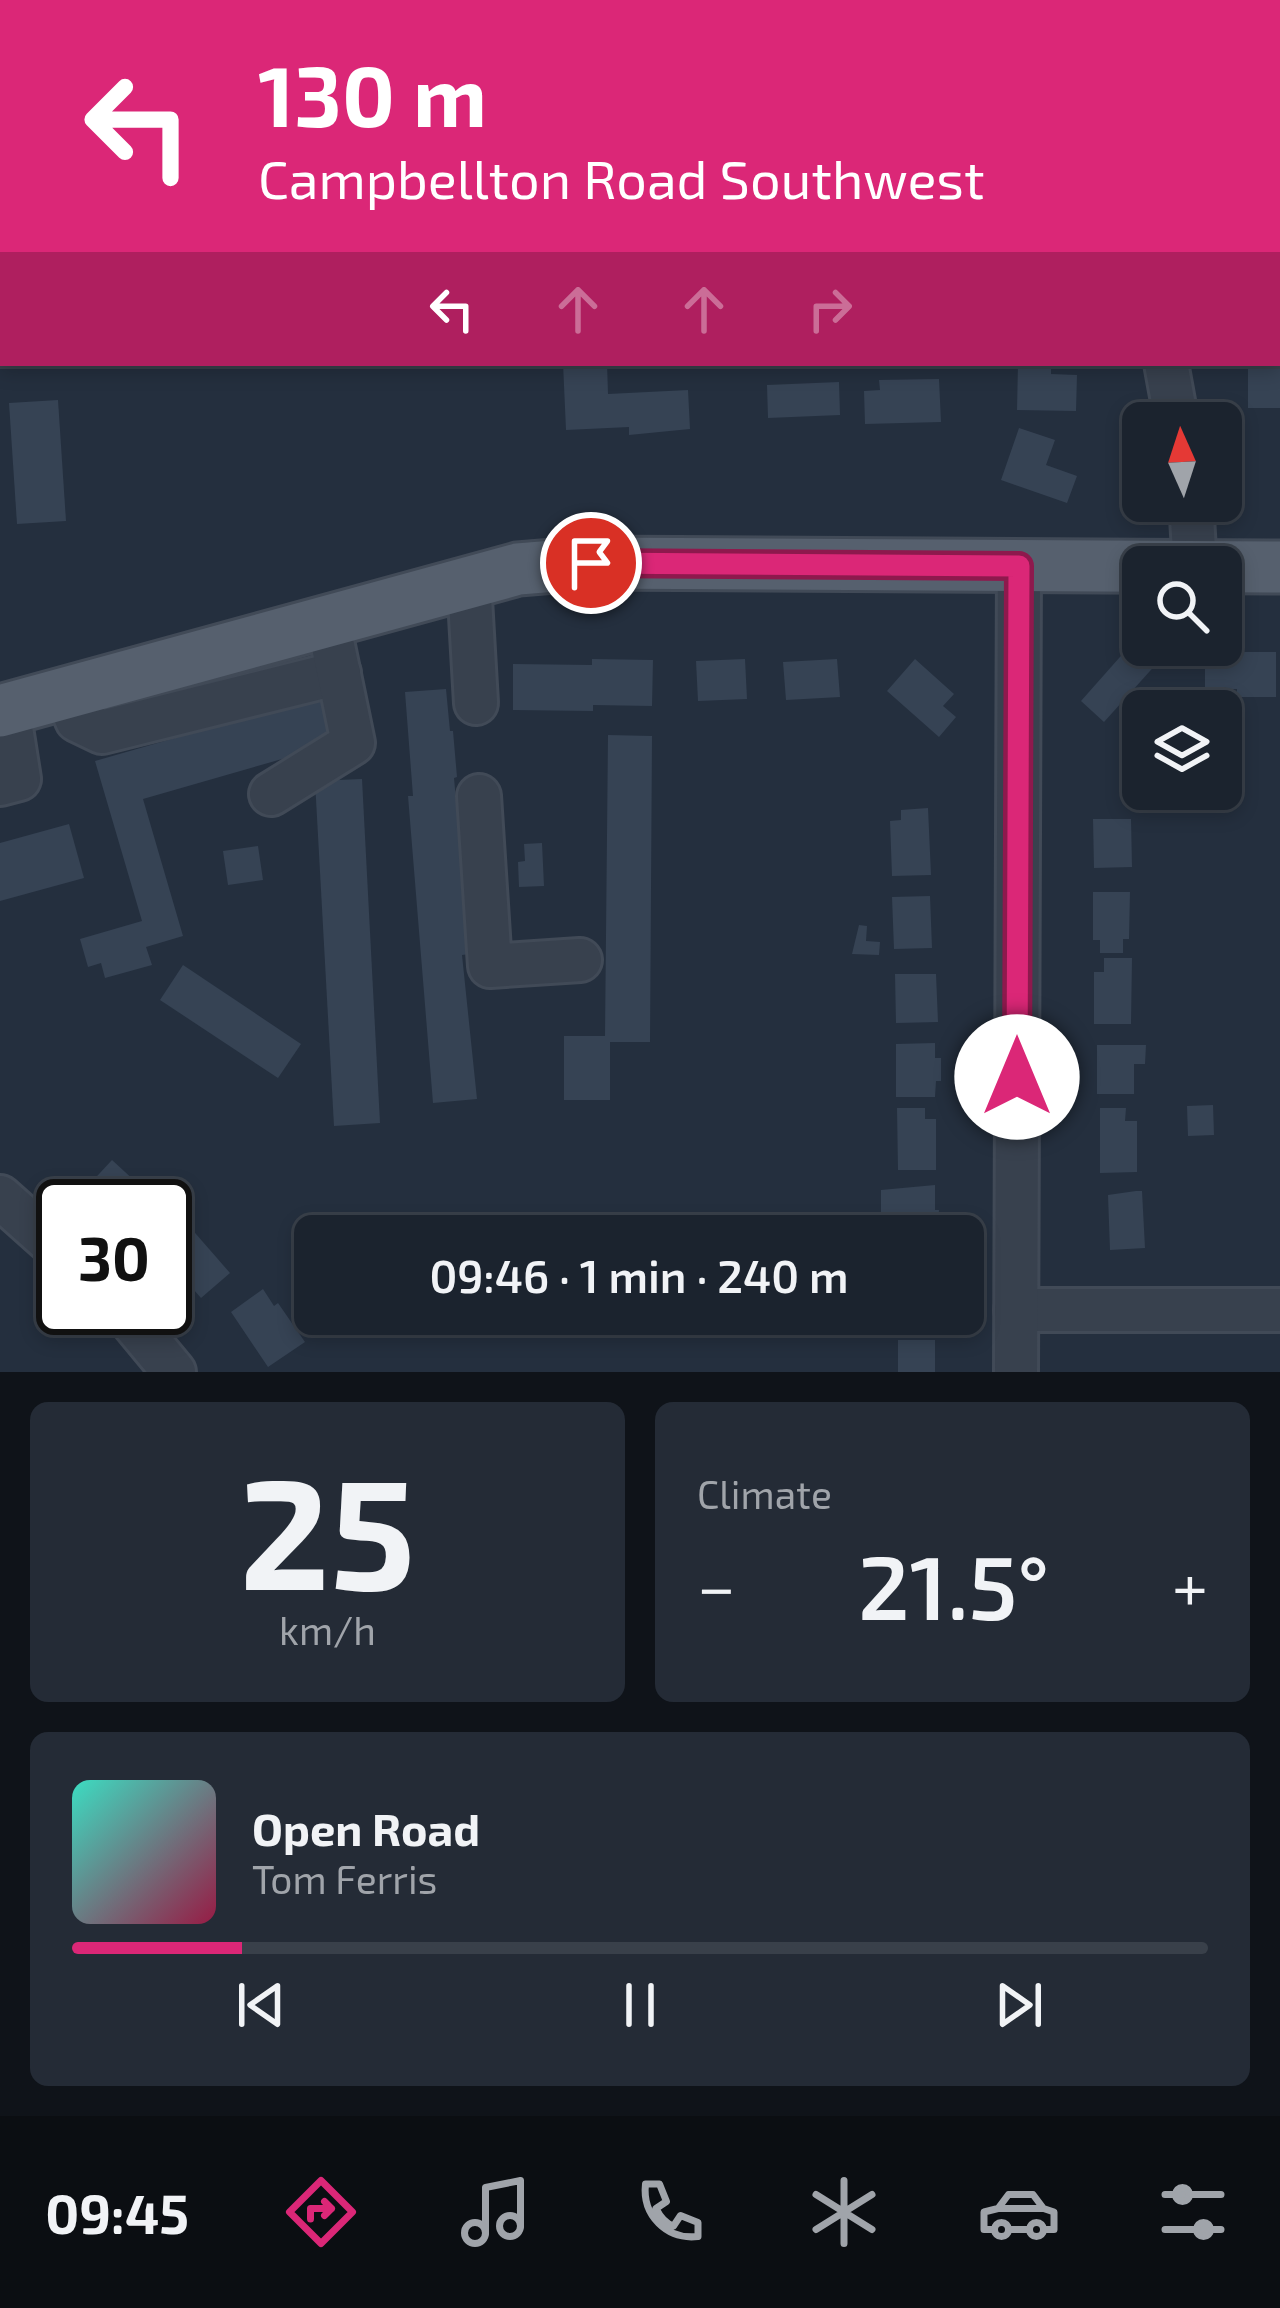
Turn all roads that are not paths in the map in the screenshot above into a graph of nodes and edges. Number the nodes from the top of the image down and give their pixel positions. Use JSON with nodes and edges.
{"nodes":[{"id":1,"x":1167,"y":366,"type":"edge"},
{"id":2,"x":1173,"y":402,"type":"edge"},
{"id":3,"x":1019,"y":566,"type":"junction"},
{"id":4,"x":1122,"y":567,"type":"edge"},
{"id":5,"x":1242,"y":567,"type":"edge"},
{"id":6,"x":1280,"y":567,"type":"edge"},
{"id":7,"x":469,"y":582,"type":"junction"},
{"id":8,"x":328,"y":621,"type":"junction"},
{"id":9,"x":339,"y":673,"type":"junction"},
{"id":10,"x":66,"y":693,"type":"junction"},
{"id":11,"x":476,"y":703,"type":"dead end"},
{"id":12,"x":4,"y":710,"type":"edge"},
{"id":13,"x":0,"y":784,"type":"edge"},
{"id":14,"x":271,"y":794,"type":"dead end"},
{"id":15,"x":479,"y":796,"type":"dead end"},
{"id":16,"x":580,"y":960,"type":"dead end"},
{"id":17,"x":0,"y":1197,"type":"edge"},
{"id":18,"x":36,"y":1228,"type":"edge"},
{"id":19,"x":1016,"y":1310,"type":"junction"},
{"id":20,"x":1280,"y":1310,"type":"edge"},
{"id":21,"x":143,"y":1335,"type":"edge"},
{"id":22,"x":174,"y":1372,"type":"edge"},
{"id":23,"x":1016,"y":1372,"type":"edge"}],
"edges":[{"from":1,"to":2,"type":"street"},
{"from":3,"to":4,"type":"main road"},
{"from":3,"to":7,"type":"main road"},
{"from":3,"to":19,"type":"street"},
{"from":5,"to":6,"type":"main road"},
{"from":7,"to":8,"type":"main road"},
{"from":7,"to":11,"type":"street"},
{"from":8,"to":9,"type":"street"},
{"from":8,"to":10,"type":"main road"},
{"from":9,"to":10,"type":"street"},
{"from":9,"to":14,"type":"street"},
{"from":10,"to":12,"type":"main road"},
{"from":12,"to":13,"type":"street"},
{"from":15,"to":16,"type":"street"},
{"from":17,"to":18,"type":"street"},
{"from":19,"to":20,"type":"street"},
{"from":19,"to":23,"type":"street"},
{"from":21,"to":22,"type":"street"}]}
